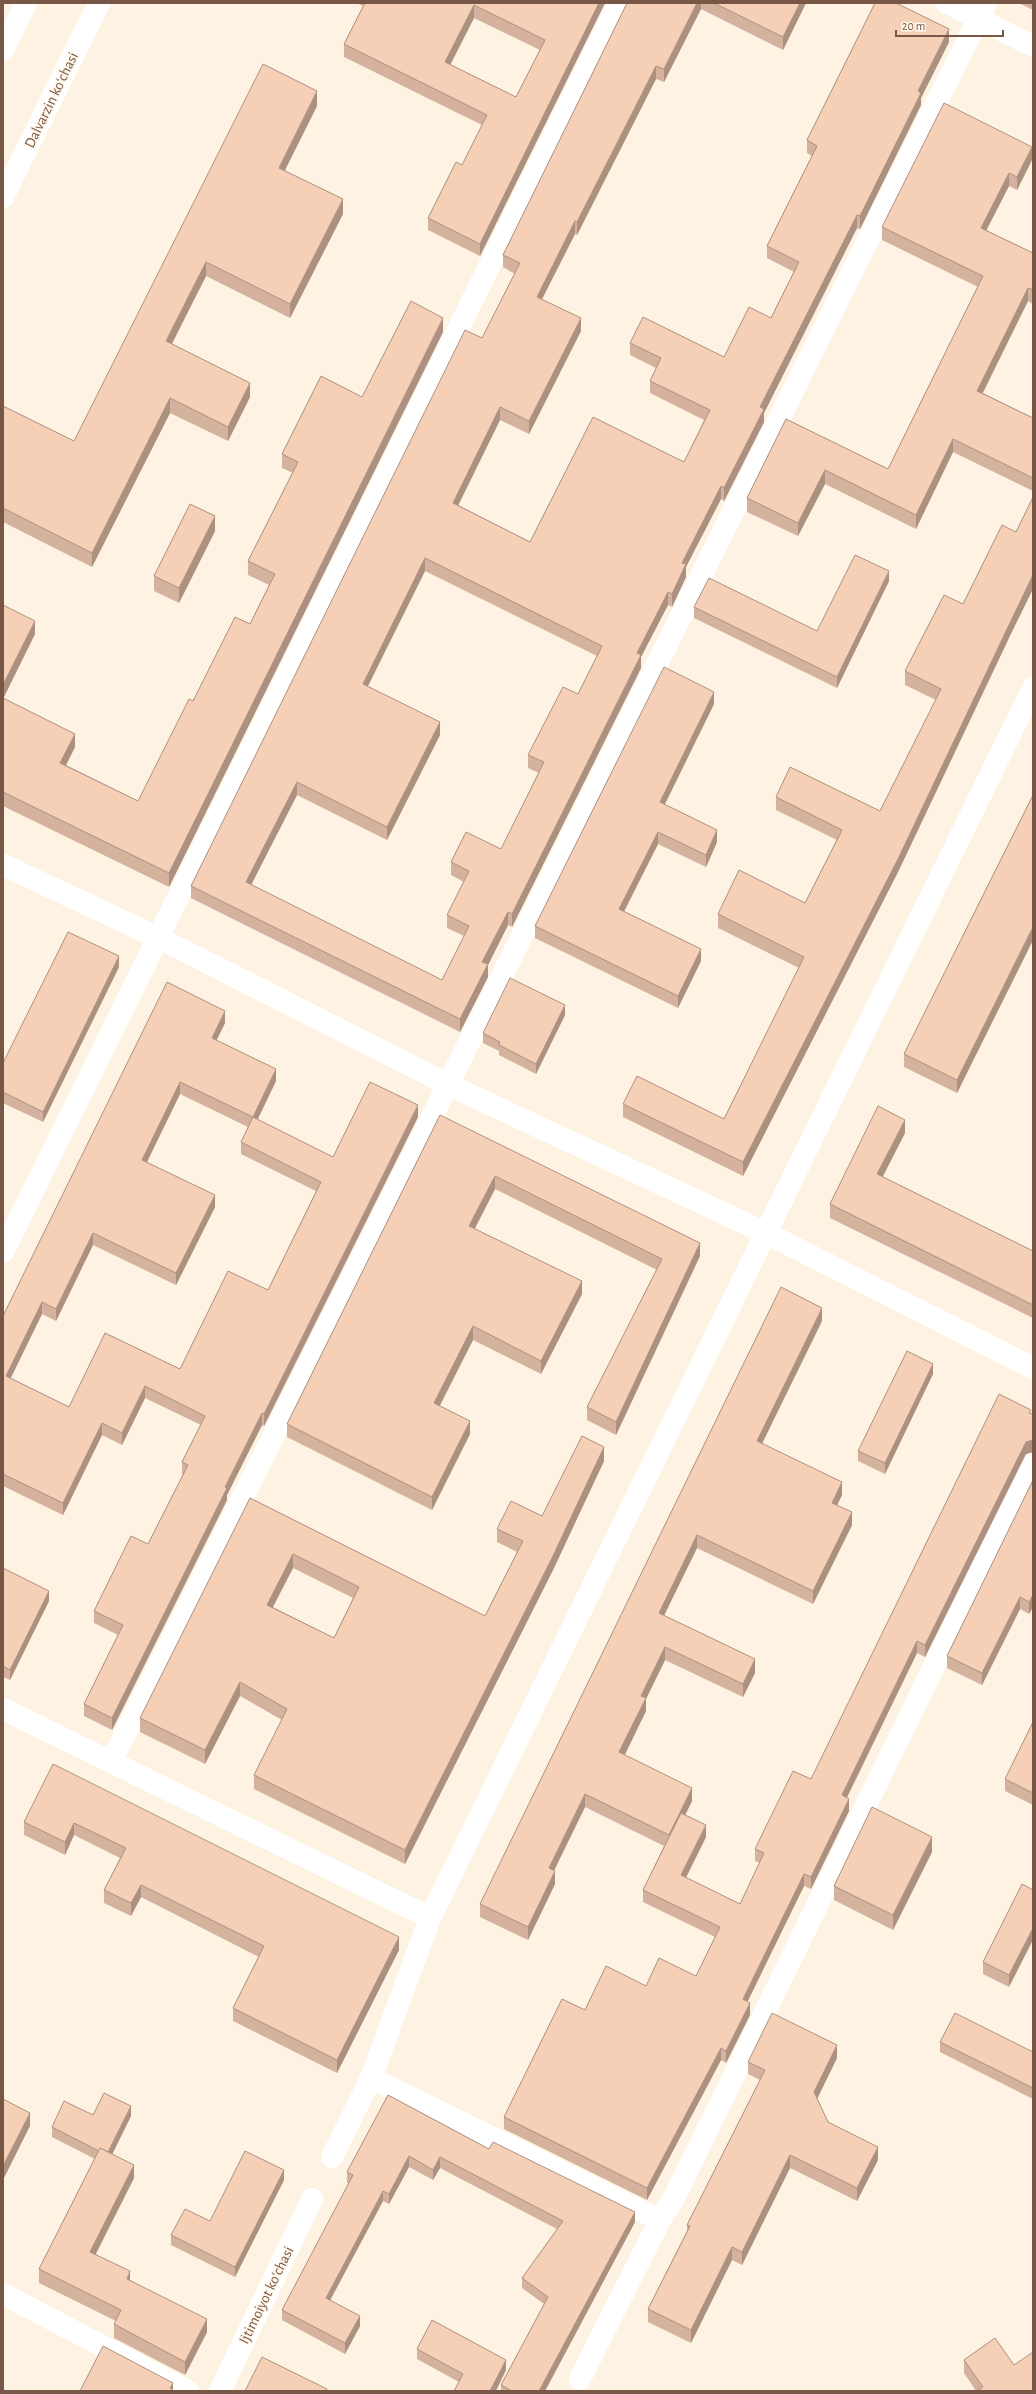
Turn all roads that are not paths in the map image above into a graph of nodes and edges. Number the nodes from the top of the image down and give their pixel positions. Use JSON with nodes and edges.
{"nodes":[{"id":1,"x":26,"y":3,"type":"edge"},
{"id":2,"x":99,"y":3,"type":"edge"},
{"id":3,"x":619,"y":3,"type":"edge"},
{"id":4,"x":947,"y":3,"type":"edge"},
{"id":5,"x":982,"y":11,"type":"edge"},
{"id":6,"x":1033,"y":46,"type":"edge"},
{"id":7,"x":3,"y":50,"type":"edge"},
{"id":8,"x":3,"y":197,"type":"edge"},
{"id":9,"x":1033,"y":688,"type":"edge"},
{"id":10,"x":3,"y":865,"type":"edge"},
{"id":11,"x":159,"y":938,"type":"junction"},
{"id":12,"x":449,"y":1085,"type":"junction"},
{"id":13,"x":766,"y":1233,"type":"junction"},
{"id":14,"x":3,"y":1252,"type":"edge"},
{"id":15,"x":1033,"y":1368,"type":"edge"},
{"id":16,"x":1033,"y":1464,"type":"edge"},
{"id":17,"x":3,"y":1709,"type":"edge"},
{"id":18,"x":111,"y":1762,"type":"junction"},
{"id":19,"x":430,"y":1918,"type":"junction"},
{"id":20,"x":371,"y":2078,"type":"junction"},
{"id":21,"x":332,"y":2157,"type":"dead end"},
{"id":22,"x":312,"y":2199,"type":"dead end"},
{"id":23,"x":660,"y":2220,"type":"junction"},
{"id":24,"x":3,"y":2294,"type":"edge"},
{"id":25,"x":580,"y":2379,"type":"dead end"},
{"id":26,"x":188,"y":2391,"type":"edge"},
{"id":27,"x":220,"y":2391,"type":"edge"}],
"edges":[{"from":1,"to":7,"type":"street"},
{"from":2,"to":8,"type":"street","name":"Dalvarzin koʻchasi"},
{"from":3,"to":11,"type":"street"},
{"from":4,"to":5,"type":"street"},
{"from":5,"to":6,"type":"street"},
{"from":5,"to":12,"type":"street"},
{"from":9,"to":13,"type":"street"},
{"from":10,"to":11,"type":"street"},
{"from":11,"to":12,"type":"street"},
{"from":11,"to":14,"type":"street"},
{"from":12,"to":13,"type":"street"},
{"from":12,"to":18,"type":"street"},
{"from":13,"to":15,"type":"street"},
{"from":13,"to":19,"type":"street"},
{"from":16,"to":23,"type":"street"},
{"from":17,"to":18,"type":"street"},
{"from":18,"to":19,"type":"street"},
{"from":19,"to":20,"type":"street"},
{"from":20,"to":21,"type":"street"},
{"from":20,"to":23,"type":"street"},
{"from":22,"to":27,"type":"street","name":"Ijtimoiyot koʻchasi"},
{"from":23,"to":25,"type":"street"},
{"from":24,"to":26,"type":"street"}]}
